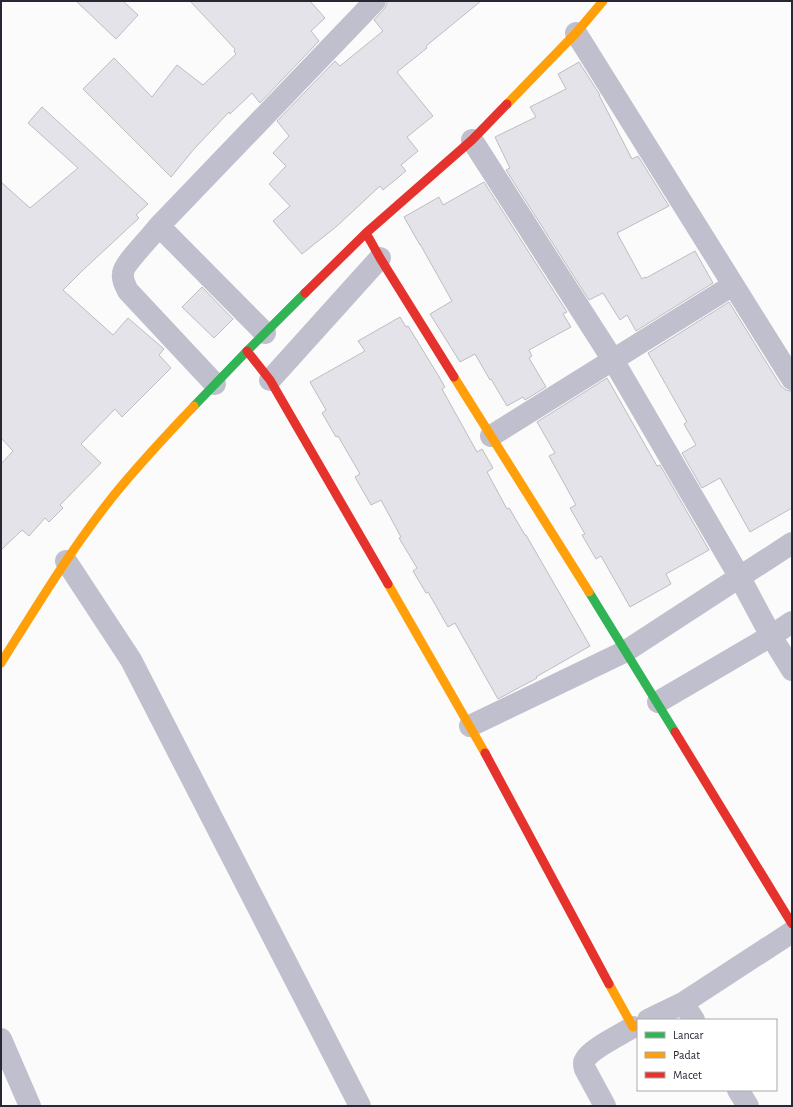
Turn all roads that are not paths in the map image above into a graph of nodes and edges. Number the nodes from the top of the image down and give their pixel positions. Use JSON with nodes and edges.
{"nodes":[{"id":1,"x":375,"y":1,"type":"edge"},
{"id":2,"x":603,"y":1,"type":"edge"},
{"id":3,"x":576,"y":32,"type":"junction"},
{"id":4,"x":472,"y":140,"type":"junction"},
{"id":5,"x":159,"y":226,"type":"junction"},
{"id":6,"x":366,"y":233,"type":"junction"},
{"id":7,"x":380,"y":258,"type":"junction"},
{"id":8,"x":733,"y":285,"type":"junction"},
{"id":9,"x":265,"y":333,"type":"junction"},
{"id":10,"x":247,"y":350,"type":"junction"},
{"id":11,"x":614,"y":360,"type":"junction"},
{"id":12,"x":792,"y":379,"type":"edge"},
{"id":13,"x":270,"y":380,"type":"junction"},
{"id":14,"x":215,"y":384,"type":"junction"},
{"id":15,"x":491,"y":436,"type":"junction"},
{"id":16,"x":792,"y":543,"type":"edge"},
{"id":17,"x":66,"y":561,"type":"junction"},
{"id":18,"x":739,"y":576,"type":"junction"},
{"id":19,"x":792,"y":622,"type":"edge"},
{"id":20,"x":771,"y":636,"type":"junction"},
{"id":21,"x":626,"y":651,"type":"junction"},
{"id":22,"x":1,"y":663,"type":"edge"},
{"id":23,"x":792,"y":670,"type":"edge"},
{"id":24,"x":658,"y":702,"type":"junction"},
{"id":25,"x":470,"y":726,"type":"junction"},
{"id":26,"x":792,"y":924,"type":"edge"},
{"id":27,"x":792,"y":932,"type":"edge"},
{"id":28,"x":688,"y":1011,"type":"edge"},
{"id":29,"x":637,"y":1019,"type":"edge"},
{"id":30,"x":658,"y":1019,"type":"edge"},
{"id":31,"x":637,"y":1026,"type":"edge"},
{"id":32,"x":2,"y":1046,"type":"edge"},
{"id":33,"x":739,"y":1091,"type":"edge"},
{"id":34,"x":30,"y":1106,"type":"edge"},
{"id":35,"x":360,"y":1106,"type":"edge"},
{"id":36,"x":605,"y":1106,"type":"edge"},
{"id":37,"x":748,"y":1106,"type":"edge"}],
"edges":[{"from":1,"to":5,"type":"street"},
{"from":2,"to":3,"type":"street"},
{"from":3,"to":4,"type":"street"},
{"from":3,"to":8,"type":"street"},
{"from":4,"to":6,"type":"street"},
{"from":4,"to":11,"type":"street"},
{"from":5,"to":9,"type":"street"},
{"from":5,"to":14,"type":"street"},
{"from":6,"to":7,"type":"street"},
{"from":6,"to":9,"type":"street"},
{"from":7,"to":13,"type":"street"},
{"from":7,"to":15,"type":"street"},
{"from":8,"to":11,"type":"street"},
{"from":8,"to":12,"type":"street"},
{"from":9,"to":10,"type":"street"},
{"from":10,"to":13,"type":"street"},
{"from":10,"to":14,"type":"street"},
{"from":11,"to":15,"type":"street"},
{"from":11,"to":18,"type":"street"},
{"from":13,"to":25,"type":"street"},
{"from":14,"to":17,"type":"street"},
{"from":15,"to":21,"type":"street"},
{"from":16,"to":18,"type":"street"},
{"from":17,"to":22,"type":"street"},
{"from":17,"to":35,"type":"street"},
{"from":18,"to":20,"type":"street"},
{"from":18,"to":21,"type":"street"},
{"from":19,"to":20,"type":"street"},
{"from":20,"to":23,"type":"street"},
{"from":20,"to":24,"type":"street"},
{"from":21,"to":24,"type":"street"},
{"from":21,"to":25,"type":"street"},
{"from":24,"to":26,"type":"street"},
{"from":25,"to":29,"type":"street"},
{"from":27,"to":28,"type":"street"},
{"from":28,"to":30,"type":"street"},
{"from":31,"to":36,"type":"street"},
{"from":32,"to":34,"type":"street"},
{"from":33,"to":37,"type":"street"}]}
